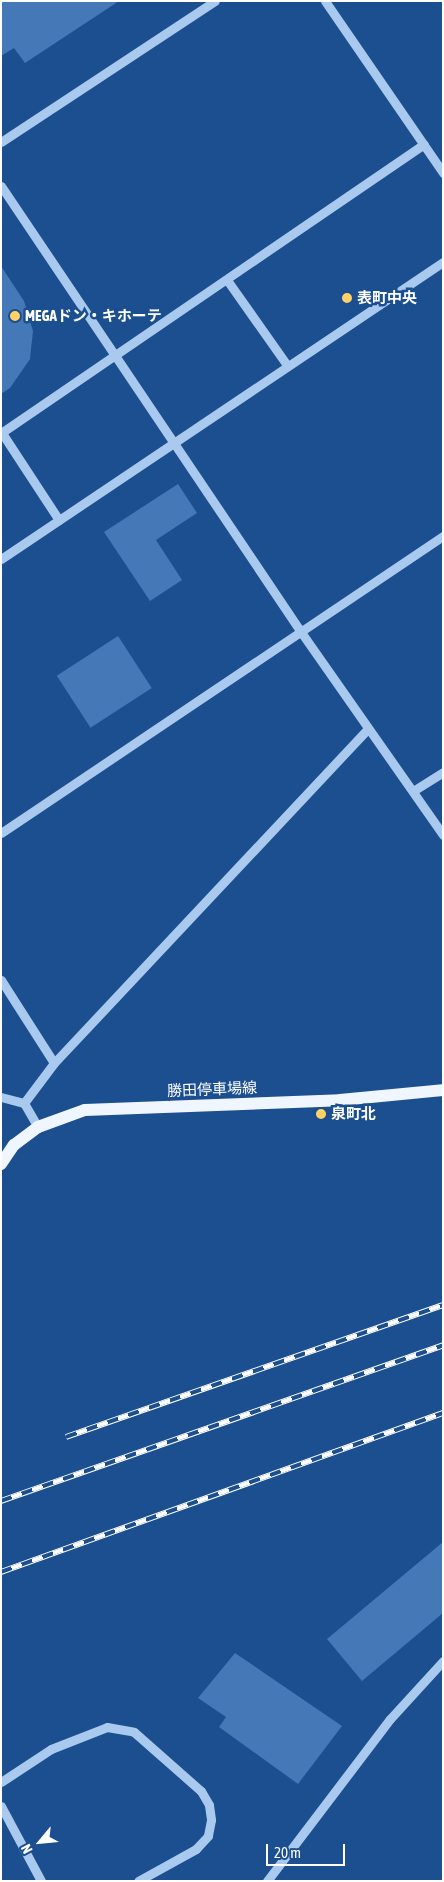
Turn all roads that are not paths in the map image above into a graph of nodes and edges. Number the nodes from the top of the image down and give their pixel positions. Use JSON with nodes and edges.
{"nodes":[{"id":1,"x":215,"y":1,"type":"edge"},
{"id":2,"x":325,"y":1,"type":"edge"},
{"id":3,"x":1,"y":142,"type":"edge"},
{"id":4,"x":424,"y":144,"type":"junction"},
{"id":5,"x":443,"y":172,"type":"edge"},
{"id":6,"x":1,"y":186,"type":"edge"},
{"id":7,"x":443,"y":262,"type":"edge"},
{"id":8,"x":227,"y":280,"type":"junction"},
{"id":9,"x":114,"y":354,"type":"junction"},
{"id":10,"x":287,"y":365,"type":"junction"},
{"id":11,"x":2,"y":433,"type":"edge"},
{"id":12,"x":175,"y":441,"type":"junction"},
{"id":13,"x":59,"y":520,"type":"junction"},
{"id":14,"x":443,"y":536,"type":"edge"},
{"id":15,"x":1,"y":558,"type":"edge"},
{"id":16,"x":301,"y":632,"type":"junction"},
{"id":17,"x":368,"y":729,"type":"junction"},
{"id":18,"x":443,"y":772,"type":"edge"},
{"id":19,"x":414,"y":791,"type":"junction"},
{"id":20,"x":1,"y":834,"type":"edge"},
{"id":21,"x":443,"y":835,"type":"edge"},
{"id":22,"x":1,"y":980,"type":"edge"},
{"id":23,"x":54,"y":1062,"type":"junction"},
{"id":24,"x":443,"y":1090,"type":"edge"},
{"id":25,"x":1,"y":1097,"type":"edge"},
{"id":26,"x":24,"y":1103,"type":"junction"},
{"id":27,"x":38,"y":1127,"type":"junction"},
{"id":28,"x":1,"y":1164,"type":"edge"},
{"id":29,"x":443,"y":1662,"type":"edge"},
{"id":30,"x":1,"y":1782,"type":"edge"},
{"id":31,"x":1,"y":1806,"type":"edge"},
{"id":32,"x":41,"y":1881,"type":"edge"},
{"id":33,"x":138,"y":1881,"type":"edge"},
{"id":34,"x":267,"y":1881,"type":"edge"}],
"edges":[{"from":1,"to":3,"type":"street"},
{"from":2,"to":4,"type":"street"},
{"from":4,"to":5,"type":"street"},
{"from":4,"to":8,"type":"street"},
{"from":6,"to":9,"type":"street"},
{"from":7,"to":10,"type":"street"},
{"from":8,"to":9,"type":"street"},
{"from":8,"to":10,"type":"street"},
{"from":9,"to":11,"type":"street"},
{"from":9,"to":12,"type":"street"},
{"from":10,"to":12,"type":"street"},
{"from":11,"to":13,"type":"street"},
{"from":12,"to":13,"type":"street"},
{"from":12,"to":16,"type":"street"},
{"from":13,"to":15,"type":"street"},
{"from":14,"to":16,"type":"street"},
{"from":16,"to":17,"type":"street"},
{"from":16,"to":20,"type":"street"},
{"from":17,"to":19,"type":"street"},
{"from":17,"to":23,"type":"street"},
{"from":18,"to":19,"type":"street"},
{"from":19,"to":21,"type":"street"},
{"from":22,"to":23,"type":"street"},
{"from":23,"to":26,"type":"street"},
{"from":24,"to":27,"type":"main road","name":"勝田停車場線"},
{"from":25,"to":26,"type":"street"},
{"from":26,"to":27,"type":"street"},
{"from":27,"to":28,"type":"main road","name":"勝田停車場線"},
{"from":29,"to":34,"type":"street"},
{"from":30,"to":33,"type":"street"},
{"from":31,"to":32,"type":"street"}]}
